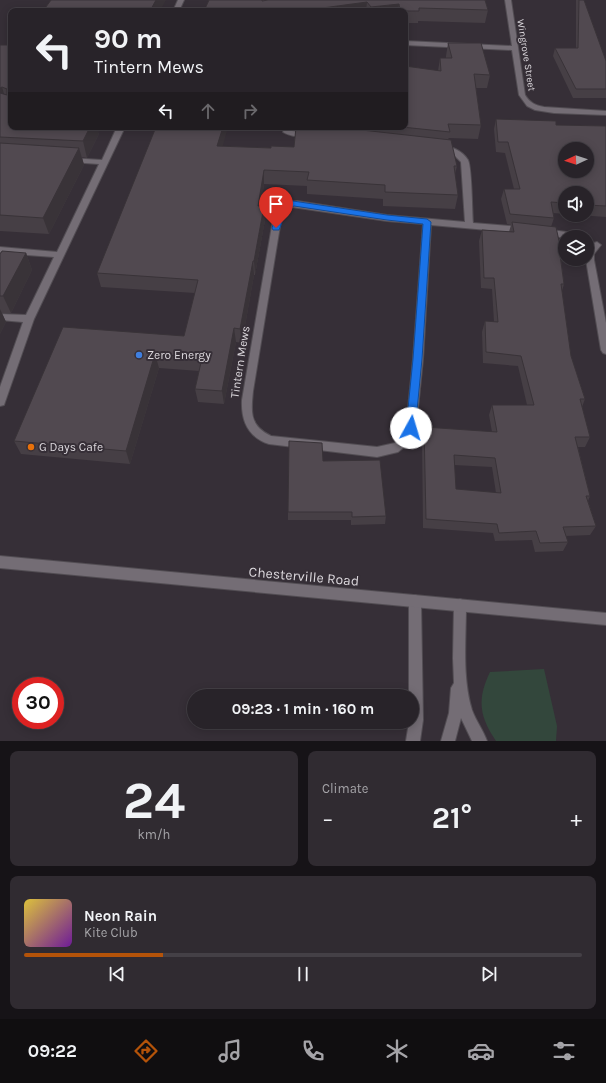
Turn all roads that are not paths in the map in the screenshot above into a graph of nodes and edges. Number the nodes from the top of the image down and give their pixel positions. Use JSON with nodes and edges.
{"nodes":[{"id":1,"x":508,"y":0,"type":"edge"},
{"id":2,"x":408,"y":43,"type":"edge"},
{"id":3,"x":516,"y":48,"type":"junction"},
{"id":4,"x":606,"y":113,"type":"edge"},
{"id":5,"x":120,"y":130,"type":"edge"},
{"id":6,"x":287,"y":132,"type":"dead end"},
{"id":7,"x":315,"y":136,"type":"edge"},
{"id":8,"x":431,"y":147,"type":"edge"},
{"id":9,"x":60,"y":160,"type":"edge"},
{"id":10,"x":104,"y":162,"type":"junction"},
{"id":11,"x":427,"y":222,"type":"junction"},
{"id":12,"x":469,"y":225,"type":"junction"},
{"id":13,"x":558,"y":235,"type":"edge"},
{"id":14,"x":602,"y":244,"type":"edge"},
{"id":15,"x":0,"y":250,"type":"edge"},
{"id":16,"x":60,"y":255,"type":"junction"},
{"id":17,"x":0,"y":317,"type":"edge"},
{"id":18,"x":30,"y":319,"type":"junction"},
{"id":19,"x":606,"y":350,"type":"edge"},
{"id":20,"x":0,"y":402,"type":"edge"},
{"id":21,"x":0,"y":562,"type":"edge"},
{"id":22,"x":415,"y":601,"type":"junction"},
{"id":23,"x":460,"y":605,"type":"junction"},
{"id":24,"x":606,"y":619,"type":"edge"},
{"id":25,"x":460,"y":668,"type":"junction"},
{"id":26,"x":413,"y":741,"type":"edge"},
{"id":27,"x":448,"y":741,"type":"edge"},
{"id":28,"x":480,"y":741,"type":"edge"}],
"edges":[{"from":1,"to":3,"type":"street","name":"Wingrove Street"},
{"from":2,"to":3,"type":"street"},
{"from":3,"to":4,"type":"street","name":"Wingrove Street"},
{"from":5,"to":10,"type":"street"},
{"from":6,"to":7,"type":"street"},
{"from":8,"to":12,"type":"street"},
{"from":9,"to":10,"type":"street"},
{"from":10,"to":16,"type":"street"},
{"from":11,"to":11,"type":"street","name":"Tintern Mews"},
{"from":11,"to":12,"type":"street","name":"Tintern Mews"},
{"from":12,"to":13,"type":"street","name":"Tintern Mews"},
{"from":14,"to":19,"type":"street"},
{"from":15,"to":16,"type":"street"},
{"from":16,"to":18,"type":"street"},
{"from":17,"to":18,"type":"street"},
{"from":18,"to":20,"type":"street"},
{"from":21,"to":22,"type":"street","name":"Chesterville Road"},
{"from":22,"to":23,"type":"street","name":"Chesterville Road"},
{"from":22,"to":26,"type":"street"},
{"from":23,"to":24,"type":"street","name":"Chesterville Road"},
{"from":23,"to":25,"type":"street"},
{"from":25,"to":27,"type":"street"},
{"from":25,"to":28,"type":"street"}]}
